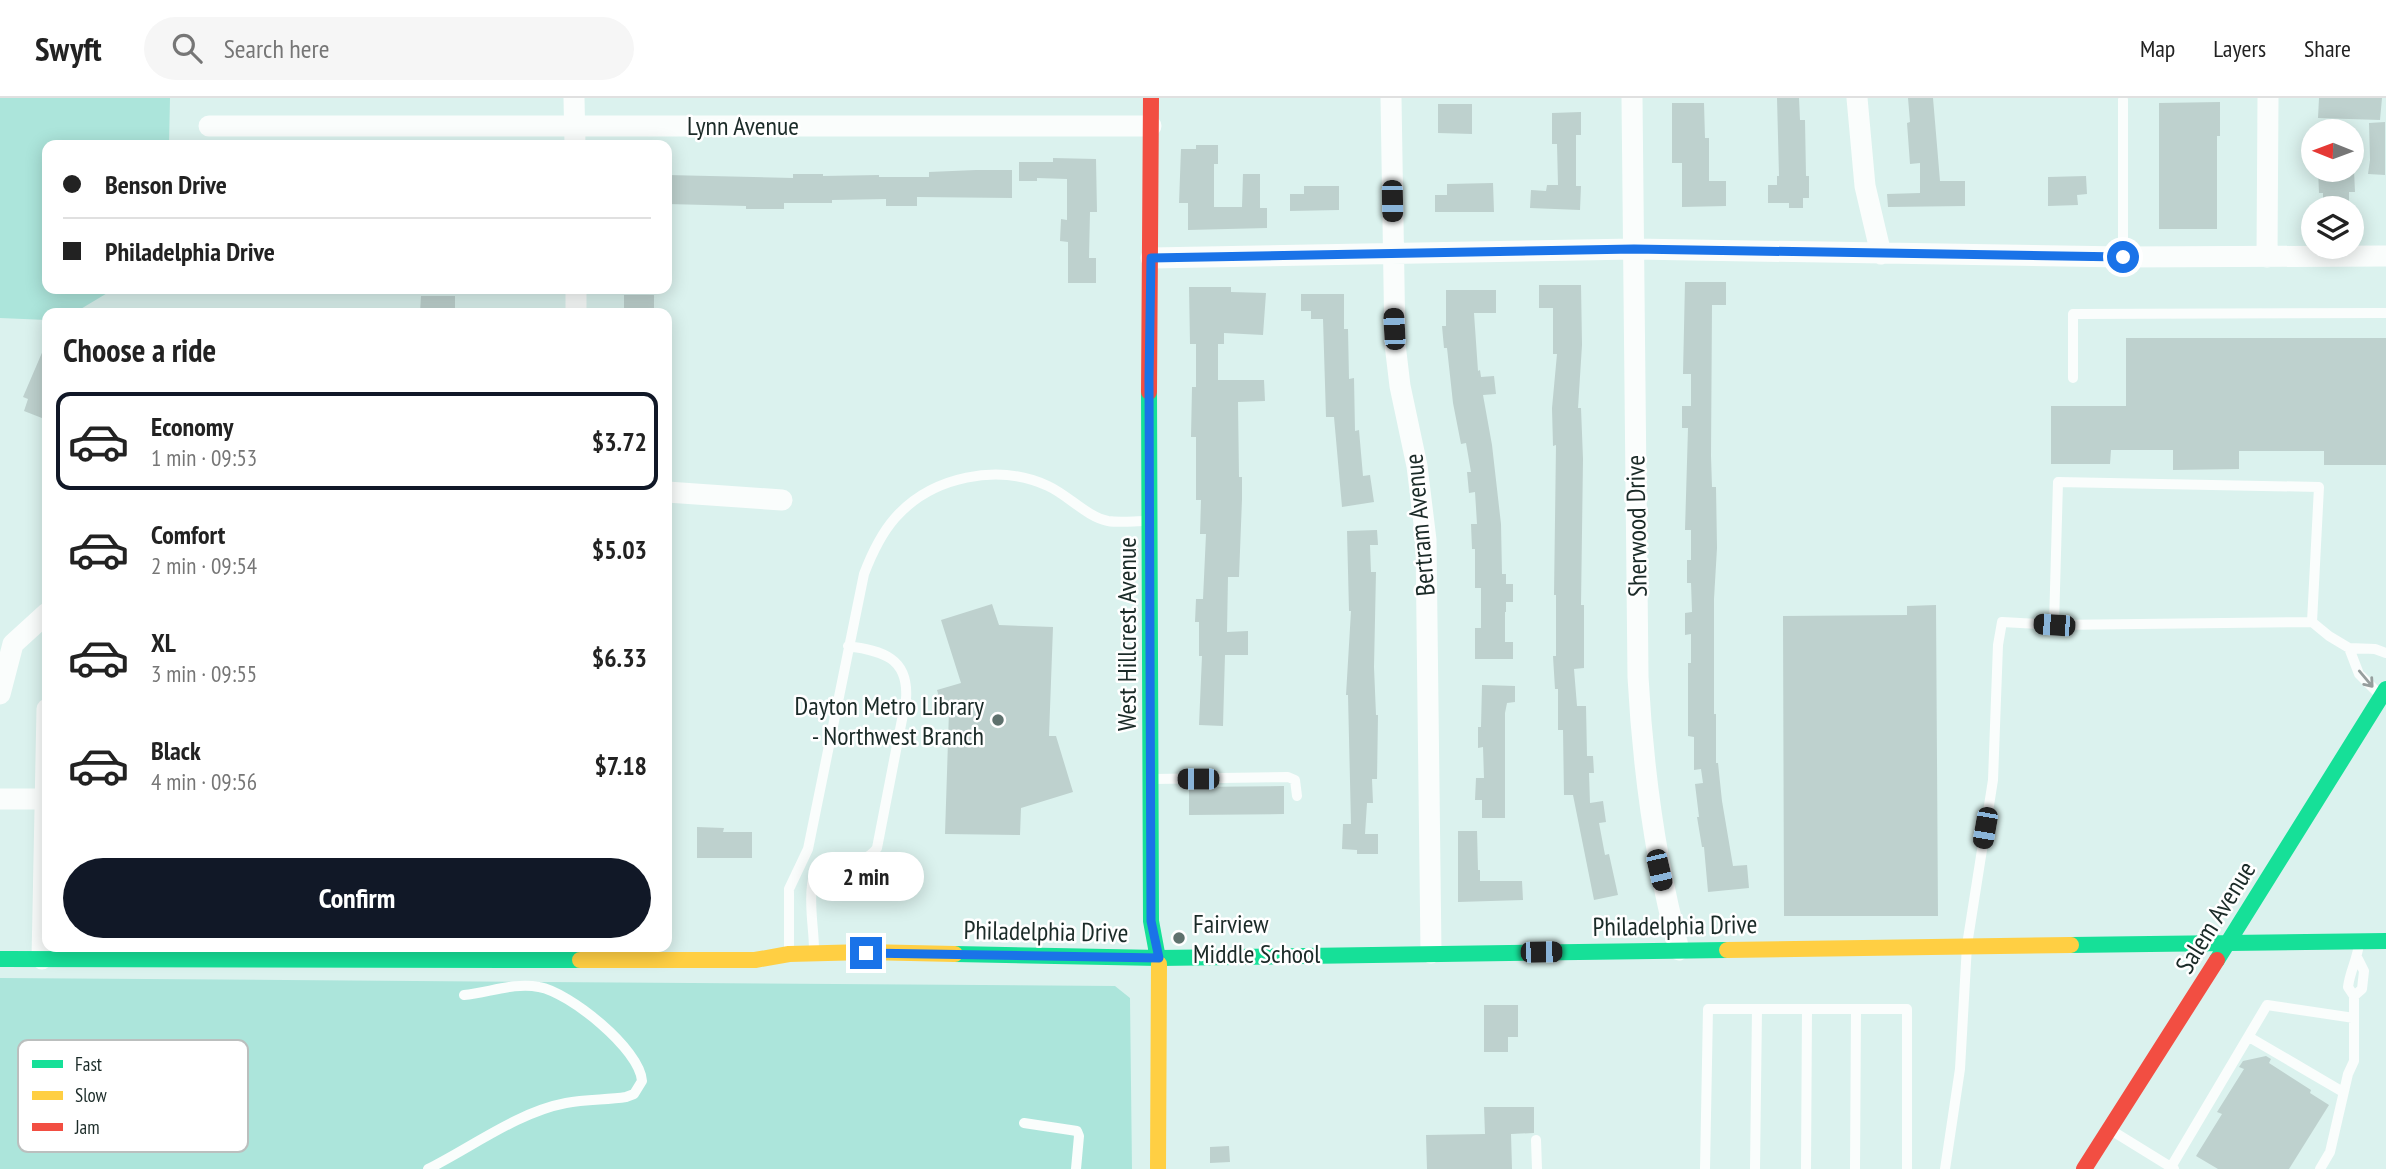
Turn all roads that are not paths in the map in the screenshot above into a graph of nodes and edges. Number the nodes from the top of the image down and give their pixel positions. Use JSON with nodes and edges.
{"nodes":[{"id":1,"x":574,"y":98,"type":"edge"},
{"id":2,"x":1151,"y":98,"type":"edge"},
{"id":3,"x":1391,"y":98,"type":"edge"},
{"id":4,"x":1632,"y":98,"type":"edge"},
{"id":5,"x":1857,"y":98,"type":"edge"},
{"id":6,"x":2268,"y":98,"type":"edge"},
{"id":7,"x":2123,"y":100,"type":"dead end"},
{"id":8,"x":209,"y":126,"type":"dead end"},
{"id":9,"x":1151,"y":126,"type":"junction"},
{"id":10,"x":574,"y":135,"type":"edge"},
{"id":11,"x":1634,"y":249,"type":"junction"},
{"id":12,"x":1393,"y":253,"type":"junction"},
{"id":13,"x":1881,"y":254,"type":"junction"},
{"id":14,"x":2386,"y":256,"type":"edge"},
{"id":15,"x":2123,"y":257,"type":"junction"},
{"id":16,"x":2267,"y":257,"type":"junction"},
{"id":17,"x":1151,"y":258,"type":"junction"},
{"id":18,"x":2386,"y":313,"type":"edge"},
{"id":19,"x":2073,"y":378,"type":"dead end"},
{"id":20,"x":672,"y":492,"type":"edge"},
{"id":21,"x":782,"y":500,"type":"dead end"},
{"id":22,"x":1150,"y":521,"type":"junction"},
{"id":23,"x":42,"y":618,"type":"edge"},
{"id":24,"x":2312,"y":622,"type":"junction"},
{"id":25,"x":2054,"y":625,"type":"junction"},
{"id":26,"x":848,"y":646,"type":"junction"},
{"id":27,"x":2349,"y":648,"type":"junction"},
{"id":28,"x":2386,"y":653,"type":"edge"},
{"id":29,"x":2384,"y":692,"type":"edge"},
{"id":30,"x":0,"y":694,"type":"edge"},
{"id":31,"x":1152,"y":779,"type":"junction"},
{"id":32,"x":1297,"y":796,"type":"dead end"},
{"id":33,"x":42,"y":799,"type":"edge"},
{"id":34,"x":0,"y":800,"type":"edge"},
{"id":35,"x":802,"y":863,"type":"junction"},
{"id":36,"x":817,"y":870,"type":"junction"},
{"id":37,"x":2386,"y":941,"type":"edge"},
{"id":38,"x":2229,"y":942,"type":"junction"},
{"id":39,"x":2360,"y":942,"type":"junction"},
{"id":40,"x":1967,"y":945,"type":"junction"},
{"id":41,"x":1679,"y":950,"type":"junction"},
{"id":42,"x":42,"y":952,"type":"edge"},
{"id":43,"x":814,"y":953,"type":"junction"},
{"id":44,"x":1431,"y":953,"type":"junction"},
{"id":45,"x":789,"y":954,"type":"junction"},
{"id":46,"x":1159,"y":958,"type":"junction"},
{"id":47,"x":0,"y":959,"type":"edge"},
{"id":48,"x":42,"y":959,"type":"junction"},
{"id":49,"x":464,"y":995,"type":"dead end"},
{"id":50,"x":1757,"y":1009,"type":"junction"},
{"id":51,"x":1807,"y":1009,"type":"junction"},
{"id":52,"x":1856,"y":1009,"type":"junction"},
{"id":53,"x":2354,"y":1018,"type":"junction"},
{"id":54,"x":2249,"y":1037,"type":"junction"},
{"id":55,"x":2343,"y":1092,"type":"junction"},
{"id":56,"x":1024,"y":1123,"type":"dead end"},
{"id":57,"x":2109,"y":1129,"type":"junction"},
{"id":58,"x":1536,"y":1140,"type":"dead end"},
{"id":59,"x":2172,"y":1168,"type":"edge"},
{"id":60,"x":428,"y":1169,"type":"edge"},
{"id":61,"x":1076,"y":1169,"type":"edge"},
{"id":62,"x":1158,"y":1169,"type":"edge"},
{"id":63,"x":1537,"y":1169,"type":"edge"},
{"id":64,"x":1705,"y":1169,"type":"edge"},
{"id":65,"x":1755,"y":1169,"type":"edge"},
{"id":66,"x":1806,"y":1169,"type":"edge"},
{"id":67,"x":1855,"y":1169,"type":"edge"},
{"id":68,"x":1907,"y":1169,"type":"edge"},
{"id":69,"x":1945,"y":1169,"type":"edge"},
{"id":70,"x":2084,"y":1169,"type":"edge"},
{"id":71,"x":2320,"y":1169,"type":"edge"}],
"edges":[{"from":1,"to":10,"type":"street"},
{"from":2,"to":9,"type":"main road","name":"West Hillcrest Avenue"},
{"from":3,"to":12,"type":"street","name":"Bertram Avenue"},
{"from":4,"to":11,"type":"street","name":"Sherwood Drive"},
{"from":5,"to":13,"type":"street"},
{"from":6,"to":16,"type":"street"},
{"from":7,"to":15,"type":"lane"},
{"from":8,"to":10,"type":"street","name":"Lynn Avenue"},
{"from":9,"to":10,"type":"street","name":"Lynn Avenue"},
{"from":9,"to":17,"type":"main road","name":"West Hillcrest Avenue"},
{"from":11,"to":12,"type":"street"},
{"from":11,"to":13,"type":"street"},
{"from":11,"to":41,"type":"street","name":"Sherwood Drive"},
{"from":12,"to":17,"type":"street"},
{"from":12,"to":44,"type":"street","name":"Bertram Avenue"},
{"from":13,"to":15,"type":"street"},
{"from":14,"to":16,"type":"street"},
{"from":15,"to":16,"type":"street"},
{"from":17,"to":22,"type":"main road","name":"West Hillcrest Avenue"},
{"from":18,"to":19,"type":"lane"},
{"from":20,"to":21,"type":"street"},
{"from":22,"to":26,"type":"lane"},
{"from":22,"to":31,"type":"main road","name":"West Hillcrest Avenue"},
{"from":23,"to":30,"type":"street"},
{"from":24,"to":25,"type":"lane"},
{"from":24,"to":25,"type":"lane"},
{"from":24,"to":27,"type":"lane"},
{"from":25,"to":40,"type":"lane"},
{"from":26,"to":35,"type":"lane"},
{"from":26,"to":36,"type":"lane"},
{"from":27,"to":28,"type":"lane"},
{"from":27,"to":29,"type":"lane","one_way":true},
{"from":29,"to":38,"type":"main road","name":"Salem Avenue"},
{"from":31,"to":32,"type":"lane"},
{"from":31,"to":46,"type":"main road","name":"West Hillcrest Avenue"},
{"from":33,"to":34,"type":"street"},
{"from":35,"to":36,"type":"lane"},
{"from":35,"to":45,"type":"lane"},
{"from":36,"to":43,"type":"lane"},
{"from":37,"to":39,"type":"main road","name":"Philadelphia Drive"},
{"from":38,"to":39,"type":"main road","name":"Philadelphia Drive"},
{"from":38,"to":40,"type":"main road","name":"Philadelphia Drive"},
{"from":38,"to":57,"type":"main road","name":"Salem Avenue"},
{"from":39,"to":53,"type":"lane"},
{"from":40,"to":41,"type":"main road","name":"Philadelphia Drive"},
{"from":40,"to":69,"type":"lane"},
{"from":41,"to":44,"type":"main road","name":"Philadelphia Drive"},
{"from":42,"to":48,"type":"street"},
{"from":43,"to":45,"type":"main road","name":"Philadelphia Drive"},
{"from":43,"to":46,"type":"main road","name":"Philadelphia Drive"},
{"from":44,"to":46,"type":"main road","name":"Philadelphia Drive"},
{"from":45,"to":48,"type":"main road","name":"Philadelphia Drive"},
{"from":46,"to":62,"type":"main road","name":"West Hillcrest Avenue"},
{"from":47,"to":48,"type":"main road","name":"Philadelphia Drive"},
{"from":49,"to":60,"type":"lane"},
{"from":50,"to":51,"type":"lane"},
{"from":50,"to":64,"type":"lane"},
{"from":50,"to":65,"type":"lane"},
{"from":51,"to":52,"type":"lane"},
{"from":51,"to":66,"type":"lane"},
{"from":52,"to":67,"type":"lane"},
{"from":52,"to":68,"type":"lane"},
{"from":53,"to":54,"type":"lane"},
{"from":53,"to":55,"type":"lane"},
{"from":54,"to":55,"type":"lane"},
{"from":54,"to":59,"type":"lane"},
{"from":55,"to":71,"type":"lane"},
{"from":56,"to":61,"type":"lane"},
{"from":57,"to":59,"type":"lane"},
{"from":57,"to":70,"type":"main road","name":"Salem Avenue"},
{"from":58,"to":63,"type":"lane"}]}
